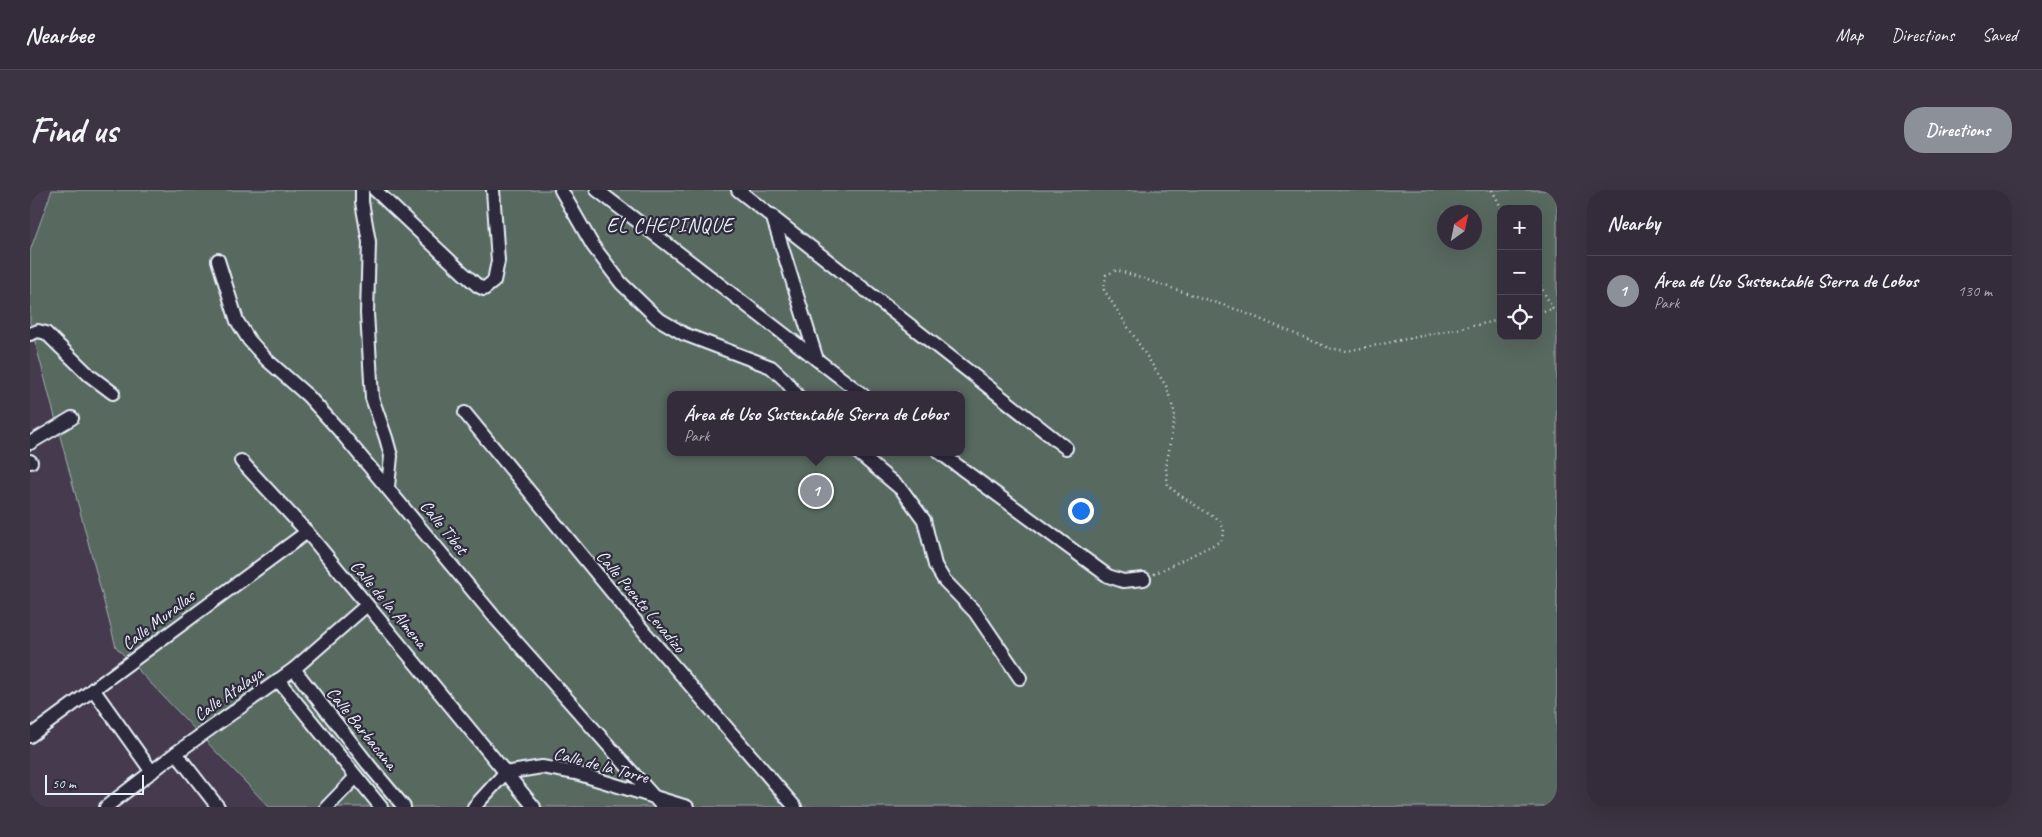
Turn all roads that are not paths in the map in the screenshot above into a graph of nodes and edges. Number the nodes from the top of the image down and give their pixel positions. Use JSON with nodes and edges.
{"nodes":[{"id":1,"x":362,"y":190,"type":"edge"},
{"id":2,"x":375,"y":190,"type":"edge"},
{"id":3,"x":493,"y":190,"type":"edge"},
{"id":4,"x":561,"y":190,"type":"edge"},
{"id":5,"x":597,"y":190,"type":"edge"},
{"id":6,"x":738,"y":190,"type":"edge"},
{"id":7,"x":772,"y":215,"type":"junction"},
{"id":8,"x":218,"y":260,"type":"dead end"},
{"id":9,"x":30,"y":334,"type":"edge"},
{"id":10,"x":817,"y":360,"type":"junction"},
{"id":11,"x":794,"y":391,"type":"edge"},
{"id":12,"x":858,"y":391,"type":"edge"},
{"id":13,"x":113,"y":393,"type":"dead end"},
{"id":14,"x":465,"y":413,"type":"dead end"},
{"id":15,"x":72,"y":418,"type":"dead end"},
{"id":16,"x":30,"y":443,"type":"edge"},
{"id":17,"x":1066,"y":448,"type":"dead end"},
{"id":18,"x":862,"y":456,"type":"edge"},
{"id":19,"x":945,"y":456,"type":"edge"},
{"id":20,"x":241,"y":461,"type":"dead end"},
{"id":21,"x":388,"y":487,"type":"junction"},
{"id":22,"x":307,"y":532,"type":"junction"},
{"id":23,"x":1144,"y":579,"type":"road end"},
{"id":24,"x":367,"y":605,"type":"junction"},
{"id":25,"x":294,"y":670,"type":"junction"},
{"id":26,"x":1020,"y":678,"type":"dead end"},
{"id":27,"x":278,"y":680,"type":"junction"},
{"id":28,"x":93,"y":689,"type":"junction"},
{"id":29,"x":30,"y":736,"type":"edge"},
{"id":30,"x":176,"y":753,"type":"junction"},
{"id":31,"x":152,"y":772,"type":"junction"},
{"id":32,"x":505,"y":773,"type":"junction"},
{"id":33,"x":356,"y":777,"type":"junction"},
{"id":34,"x":660,"y":803,"type":"edge"},
{"id":35,"x":106,"y":807,"type":"edge"},
{"id":36,"x":218,"y":807,"type":"edge"},
{"id":37,"x":327,"y":807,"type":"edge"},
{"id":38,"x":381,"y":807,"type":"edge"},
{"id":39,"x":404,"y":807,"type":"edge"},
{"id":40,"x":474,"y":807,"type":"edge"},
{"id":41,"x":534,"y":807,"type":"edge"},
{"id":42,"x":686,"y":807,"type":"edge"},
{"id":43,"x":795,"y":807,"type":"edge"}],
"edges":[{"from":1,"to":21,"type":"street"},
{"from":2,"to":3,"type":"street"},
{"from":4,"to":11,"type":"street"},
{"from":5,"to":10,"type":"street"},
{"from":6,"to":7,"type":"street"},
{"from":7,"to":10,"type":"street"},
{"from":7,"to":17,"type":"street"},
{"from":8,"to":21,"type":"street","name":"Calle Tibet"},
{"from":9,"to":13,"type":"street"},
{"from":10,"to":12,"type":"street"},
{"from":14,"to":43,"type":"street","name":"Calle Puente Levadizo"},
{"from":15,"to":16,"type":"street"},
{"from":18,"to":26,"type":"street"},
{"from":19,"to":23,"type":"street"},
{"from":20,"to":22,"type":"street","name":"Calle de la Almena"},
{"from":21,"to":34,"type":"street","name":"Calle Tibet"},
{"from":22,"to":24,"type":"street","name":"Calle de la Almena"},
{"from":22,"to":28,"type":"street","name":"Calle Murallas"},
{"from":24,"to":25,"type":"street","name":"Calle Atalaya"},
{"from":24,"to":32,"type":"street","name":"Calle de la Almena"},
{"from":25,"to":27,"type":"street","name":"Calle Atalaya"},
{"from":25,"to":39,"type":"street","name":"Calle Barbacana"},
{"from":27,"to":30,"type":"street","name":"Calle Atalaya"},
{"from":27,"to":33,"type":"street","name":"Calle Barbacana"},
{"from":28,"to":29,"type":"street","name":"Calle Murallas"},
{"from":28,"to":31,"type":"street"},
{"from":30,"to":31,"type":"street","name":"Calle Atalaya"},
{"from":30,"to":36,"type":"street"},
{"from":31,"to":35,"type":"street","name":"Calle Atalaya"},
{"from":32,"to":34,"type":"street","name":"Calle de la Torre"},
{"from":32,"to":40,"type":"street"},
{"from":32,"to":41,"type":"street","name":"Calle de la Almena"},
{"from":33,"to":37,"type":"street"},
{"from":33,"to":38,"type":"street","name":"Calle Barbacana"},
{"from":34,"to":42,"type":"street","name":"Calle de la Torre"}]}
